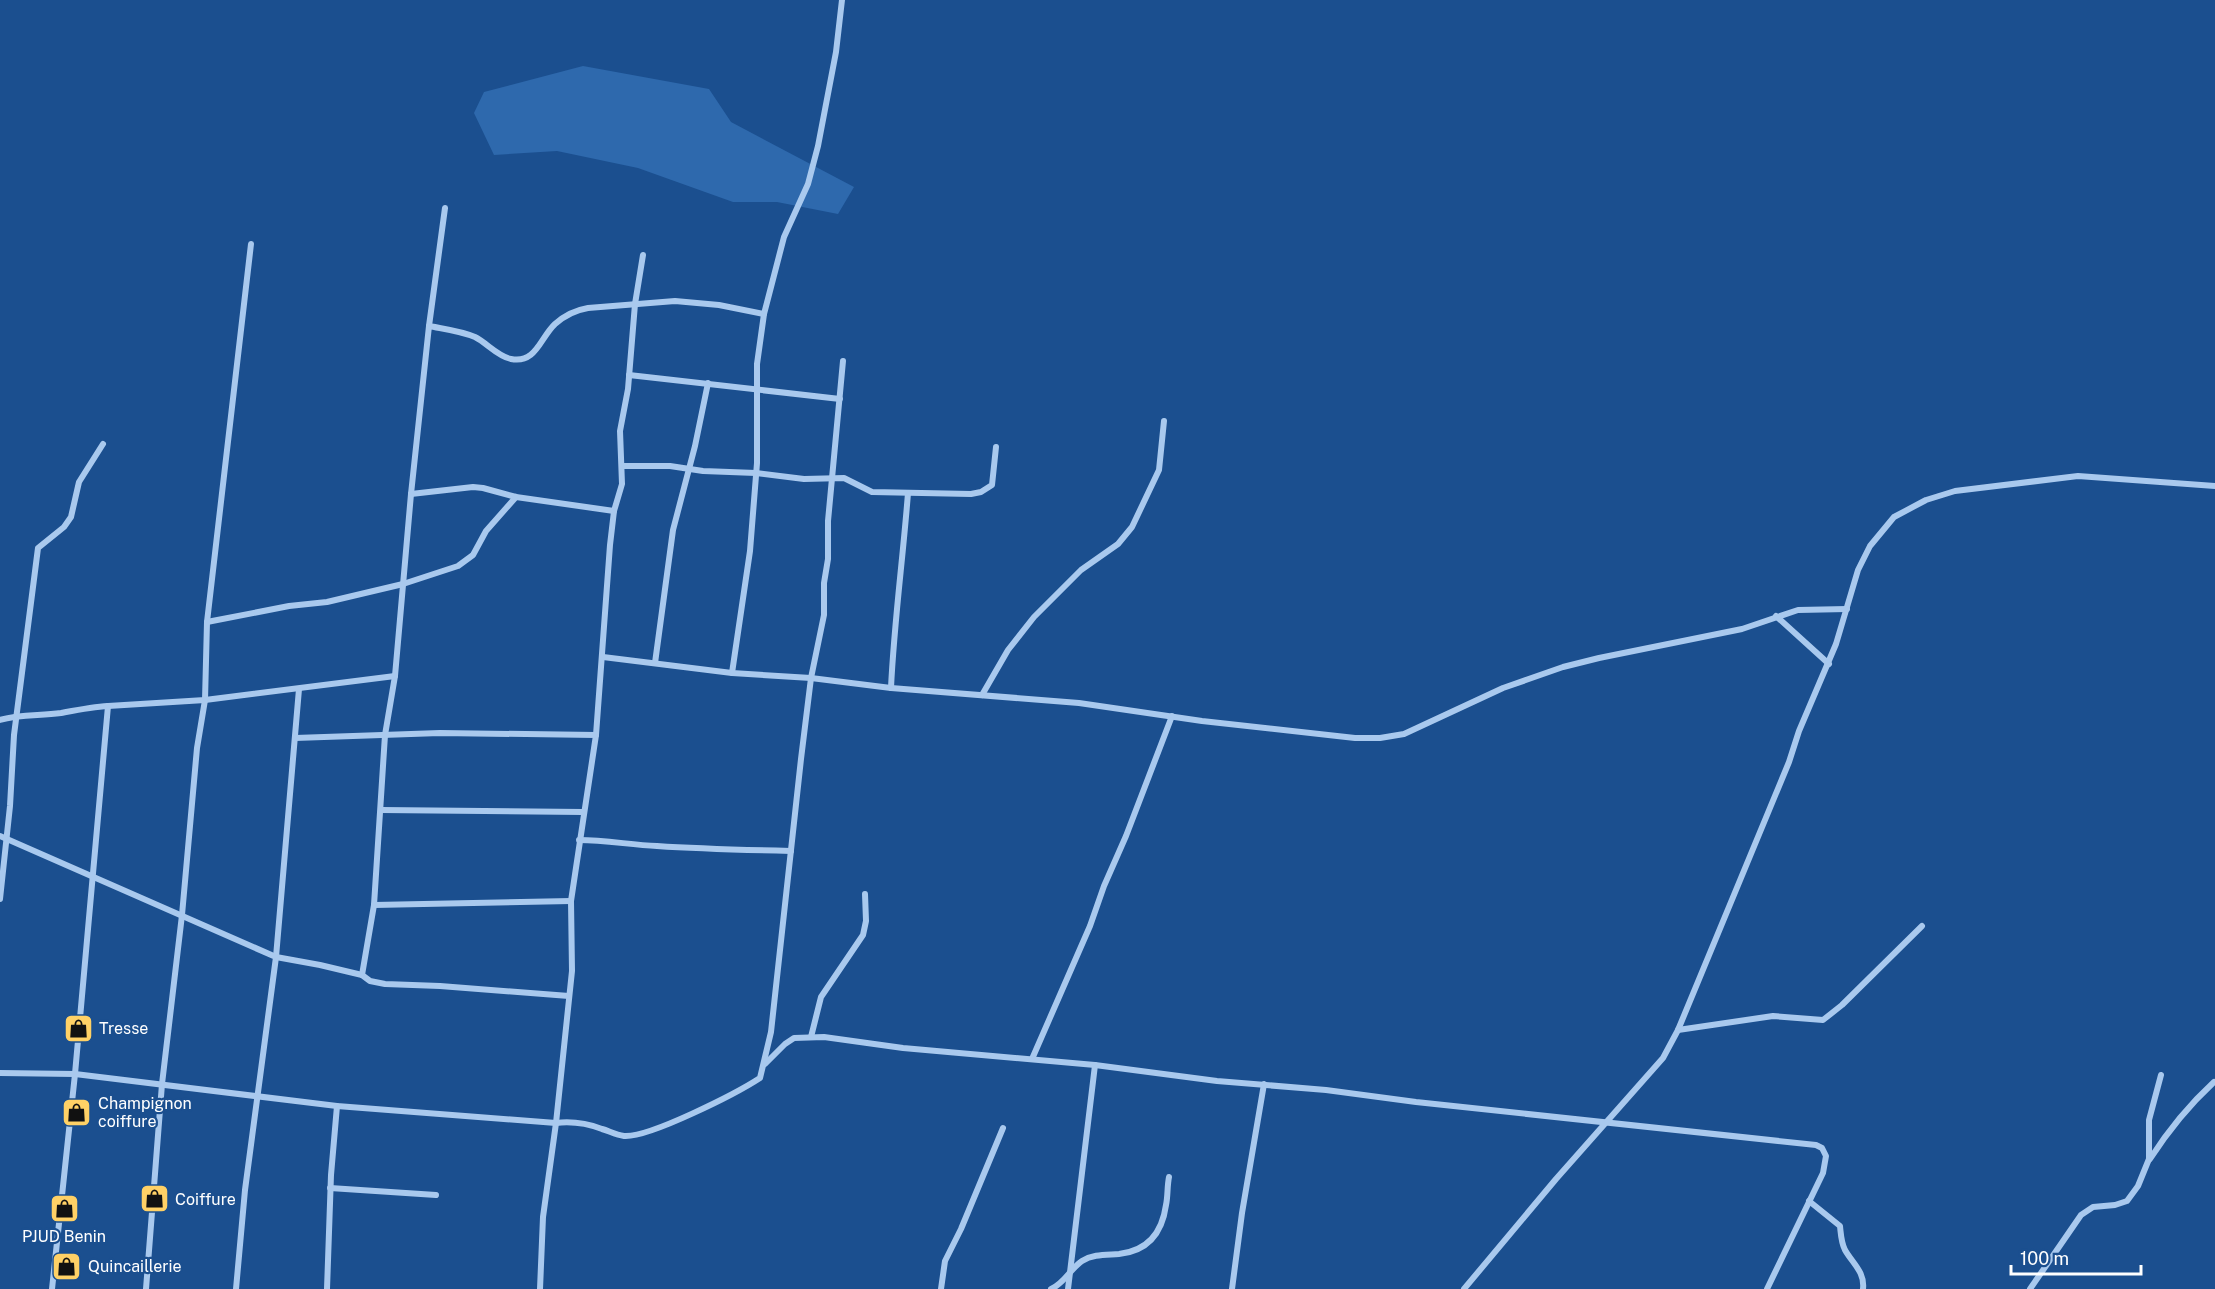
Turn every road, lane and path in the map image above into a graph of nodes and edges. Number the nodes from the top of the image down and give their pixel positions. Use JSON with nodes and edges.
{"nodes":[{"id":1,"x":842,"y":0,"type":"edge"},
{"id":2,"x":445,"y":208,"type":"dead end"},
{"id":3,"x":251,"y":244,"type":"dead end"},
{"id":4,"x":644,"y":255,"type":"dead end"},
{"id":5,"x":634,"y":304,"type":"junction"},
{"id":6,"x":764,"y":314,"type":"junction"},
{"id":7,"x":429,"y":326,"type":"junction"},
{"id":8,"x":843,"y":361,"type":"dead end"},
{"id":9,"x":629,"y":375,"type":"junction"},
{"id":10,"x":708,"y":384,"type":"junction"},
{"id":11,"x":757,"y":389,"type":"junction"},
{"id":12,"x":840,"y":399,"type":"junction"},
{"id":13,"x":1164,"y":421,"type":"dead end"},
{"id":14,"x":103,"y":444,"type":"dead end"},
{"id":15,"x":996,"y":447,"type":"dead end"},
{"id":16,"x":622,"y":466,"type":"junction"},
{"id":17,"x":689,"y":469,"type":"junction"},
{"id":18,"x":756,"y":473,"type":"junction"},
{"id":19,"x":832,"y":479,"type":"junction"},
{"id":20,"x":2215,"y":486,"type":"edge"},
{"id":21,"x":908,"y":493,"type":"junction"},
{"id":22,"x":411,"y":494,"type":"junction"},
{"id":23,"x":516,"y":497,"type":"junction"},
{"id":24,"x":614,"y":511,"type":"junction"},
{"id":25,"x":403,"y":584,"type":"junction"},
{"id":26,"x":1847,"y":609,"type":"junction"},
{"id":27,"x":1776,"y":616,"type":"junction"},
{"id":28,"x":207,"y":622,"type":"junction"},
{"id":29,"x":603,"y":657,"type":"junction"},
{"id":30,"x":655,"y":663,"type":"junction"},
{"id":31,"x":1829,"y":664,"type":"junction"},
{"id":32,"x":732,"y":673,"type":"junction"},
{"id":33,"x":394,"y":676,"type":"junction"},
{"id":34,"x":811,"y":678,"type":"junction"},
{"id":35,"x":891,"y":688,"type":"junction"},
{"id":36,"x":299,"y":689,"type":"junction"},
{"id":37,"x":982,"y":695,"type":"junction"},
{"id":38,"x":205,"y":700,"type":"junction"},
{"id":39,"x":108,"y":706,"type":"junction"},
{"id":40,"x":16,"y":716,"type":"junction"},
{"id":41,"x":1172,"y":716,"type":"junction"},
{"id":42,"x":0,"y":720,"type":"edge"},
{"id":43,"x":385,"y":735,"type":"junction"},
{"id":44,"x":596,"y":735,"type":"junction"},
{"id":45,"x":295,"y":738,"type":"junction"},
{"id":46,"x":381,"y":810,"type":"junction"},
{"id":47,"x":583,"y":812,"type":"junction"},
{"id":48,"x":3,"y":838,"type":"edge"},
{"id":49,"x":579,"y":840,"type":"junction"},
{"id":50,"x":791,"y":851,"type":"junction"},
{"id":51,"x":93,"y":877,"type":"junction"},
{"id":52,"x":865,"y":894,"type":"dead end"},
{"id":53,"x":0,"y":899,"type":"edge"},
{"id":54,"x":571,"y":901,"type":"junction"},
{"id":55,"x":374,"y":905,"type":"junction"},
{"id":56,"x":182,"y":915,"type":"junction"},
{"id":57,"x":1922,"y":926,"type":"dead end"},
{"id":58,"x":276,"y":957,"type":"junction"},
{"id":59,"x":362,"y":975,"type":"junction"},
{"id":60,"x":569,"y":996,"type":"junction"},
{"id":61,"x":1678,"y":1030,"type":"junction"},
{"id":62,"x":811,"y":1037,"type":"junction"},
{"id":63,"x":1032,"y":1059,"type":"junction"},
{"id":64,"x":764,"y":1064,"type":"junction"},
{"id":65,"x":1095,"y":1065,"type":"junction"},
{"id":66,"x":0,"y":1073,"type":"edge"},
{"id":67,"x":75,"y":1074,"type":"junction"},
{"id":68,"x":2161,"y":1075,"type":"dead end"},
{"id":69,"x":2214,"y":1082,"type":"edge"},
{"id":70,"x":162,"y":1084,"type":"junction"},
{"id":71,"x":1264,"y":1084,"type":"junction"},
{"id":72,"x":258,"y":1097,"type":"junction"},
{"id":73,"x":337,"y":1106,"type":"junction"},
{"id":74,"x":1604,"y":1122,"type":"junction"},
{"id":75,"x":556,"y":1123,"type":"junction"},
{"id":76,"x":1003,"y":1128,"type":"dead end"},
{"id":77,"x":2150,"y":1159,"type":"junction"},
{"id":78,"x":1169,"y":1177,"type":"dead end"},
{"id":79,"x":330,"y":1188,"type":"junction"},
{"id":80,"x":436,"y":1195,"type":"dead end"},
{"id":81,"x":1809,"y":1201,"type":"junction"},
{"id":82,"x":1070,"y":1274,"type":"junction"},
{"id":83,"x":52,"y":1289,"type":"edge"},
{"id":84,"x":146,"y":1289,"type":"edge"},
{"id":85,"x":236,"y":1289,"type":"edge"},
{"id":86,"x":327,"y":1289,"type":"edge"},
{"id":87,"x":540,"y":1289,"type":"edge"},
{"id":88,"x":941,"y":1289,"type":"edge"},
{"id":89,"x":1051,"y":1289,"type":"edge"},
{"id":90,"x":1068,"y":1289,"type":"edge"},
{"id":91,"x":1232,"y":1289,"type":"edge"},
{"id":92,"x":1464,"y":1289,"type":"edge"},
{"id":93,"x":1767,"y":1289,"type":"edge"},
{"id":94,"x":1863,"y":1289,"type":"edge"},
{"id":95,"x":2030,"y":1289,"type":"edge"}],
"edges":[{"from":1,"to":6,"type":"street"},
{"from":2,"to":7,"type":"street"},
{"from":3,"to":28,"type":"street"},
{"from":4,"to":5,"type":"street"},
{"from":5,"to":6,"type":"street"},
{"from":5,"to":7,"type":"street"},
{"from":5,"to":9,"type":"street"},
{"from":6,"to":11,"type":"street"},
{"from":7,"to":22,"type":"street"},
{"from":8,"to":12,"type":"street"},
{"from":9,"to":10,"type":"street"},
{"from":9,"to":16,"type":"street"},
{"from":10,"to":11,"type":"street"},
{"from":10,"to":17,"type":"street"},
{"from":11,"to":12,"type":"street"},
{"from":11,"to":18,"type":"street"},
{"from":12,"to":19,"type":"street"},
{"from":13,"to":37,"type":"street"},
{"from":14,"to":40,"type":"street"},
{"from":15,"to":21,"type":"street"},
{"from":16,"to":17,"type":"street"},
{"from":16,"to":24,"type":"street"},
{"from":17,"to":18,"type":"street"},
{"from":17,"to":30,"type":"street"},
{"from":18,"to":19,"type":"street"},
{"from":18,"to":32,"type":"street"},
{"from":19,"to":21,"type":"street"},
{"from":19,"to":34,"type":"street"},
{"from":20,"to":26,"type":"street"},
{"from":21,"to":35,"type":"street"},
{"from":22,"to":23,"type":"street"},
{"from":22,"to":25,"type":"street"},
{"from":23,"to":24,"type":"street"},
{"from":23,"to":25,"type":"street"},
{"from":24,"to":29,"type":"street"},
{"from":25,"to":28,"type":"street"},
{"from":25,"to":33,"type":"street"},
{"from":26,"to":27,"type":"street"},
{"from":26,"to":31,"type":"street"},
{"from":27,"to":31,"type":"street"},
{"from":27,"to":41,"type":"street"},
{"from":28,"to":38,"type":"street"},
{"from":29,"to":30,"type":"street"},
{"from":29,"to":44,"type":"street"},
{"from":30,"to":32,"type":"street"},
{"from":31,"to":61,"type":"street"},
{"from":32,"to":34,"type":"street"},
{"from":33,"to":36,"type":"street"},
{"from":33,"to":43,"type":"street"},
{"from":34,"to":35,"type":"street"},
{"from":34,"to":50,"type":"street"},
{"from":35,"to":37,"type":"street"},
{"from":36,"to":38,"type":"street"},
{"from":36,"to":45,"type":"street"},
{"from":37,"to":41,"type":"street"},
{"from":38,"to":39,"type":"street"},
{"from":38,"to":56,"type":"street"},
{"from":39,"to":40,"type":"street"},
{"from":39,"to":51,"type":"street"},
{"from":40,"to":42,"type":"street"},
{"from":40,"to":48,"type":"street"},
{"from":41,"to":63,"type":"street"},
{"from":43,"to":44,"type":"street"},
{"from":43,"to":45,"type":"street"},
{"from":43,"to":46,"type":"street"},
{"from":44,"to":47,"type":"street"},
{"from":45,"to":58,"type":"street"},
{"from":46,"to":47,"type":"street"},
{"from":46,"to":55,"type":"street"},
{"from":47,"to":49,"type":"street"},
{"from":48,"to":51,"type":"street"},
{"from":48,"to":53,"type":"street"},
{"from":49,"to":50,"type":"street"},
{"from":49,"to":54,"type":"street"},
{"from":50,"to":64,"type":"street"},
{"from":51,"to":56,"type":"street"},
{"from":51,"to":67,"type":"street"},
{"from":52,"to":62,"type":"street"},
{"from":54,"to":55,"type":"street"},
{"from":54,"to":60,"type":"street"},
{"from":55,"to":59,"type":"street"},
{"from":56,"to":58,"type":"street"},
{"from":56,"to":70,"type":"street"},
{"from":57,"to":61,"type":"street"},
{"from":58,"to":59,"type":"street"},
{"from":58,"to":72,"type":"street"},
{"from":59,"to":60,"type":"street"},
{"from":60,"to":75,"type":"street"},
{"from":61,"to":74,"type":"street"},
{"from":62,"to":63,"type":"street"},
{"from":62,"to":64,"type":"street"},
{"from":63,"to":65,"type":"street"},
{"from":64,"to":75,"type":"street"},
{"from":65,"to":71,"type":"street"},
{"from":65,"to":82,"type":"street"},
{"from":66,"to":67,"type":"street"},
{"from":67,"to":70,"type":"street"},
{"from":67,"to":83,"type":"street"},
{"from":68,"to":77,"type":"street"},
{"from":69,"to":77,"type":"street"},
{"from":70,"to":72,"type":"street"},
{"from":70,"to":84,"type":"street"},
{"from":71,"to":74,"type":"street"},
{"from":71,"to":91,"type":"street"},
{"from":72,"to":73,"type":"street"},
{"from":72,"to":85,"type":"street"},
{"from":73,"to":75,"type":"street"},
{"from":73,"to":79,"type":"street"},
{"from":74,"to":81,"type":"street"},
{"from":74,"to":92,"type":"street"},
{"from":75,"to":87,"type":"street"},
{"from":76,"to":88,"type":"street"},
{"from":77,"to":95,"type":"street"},
{"from":78,"to":82,"type":"street"},
{"from":79,"to":80,"type":"street"},
{"from":79,"to":86,"type":"street"},
{"from":81,"to":93,"type":"street"},
{"from":81,"to":94,"type":"street"},
{"from":82,"to":89,"type":"street"},
{"from":82,"to":90,"type":"street"}]}
